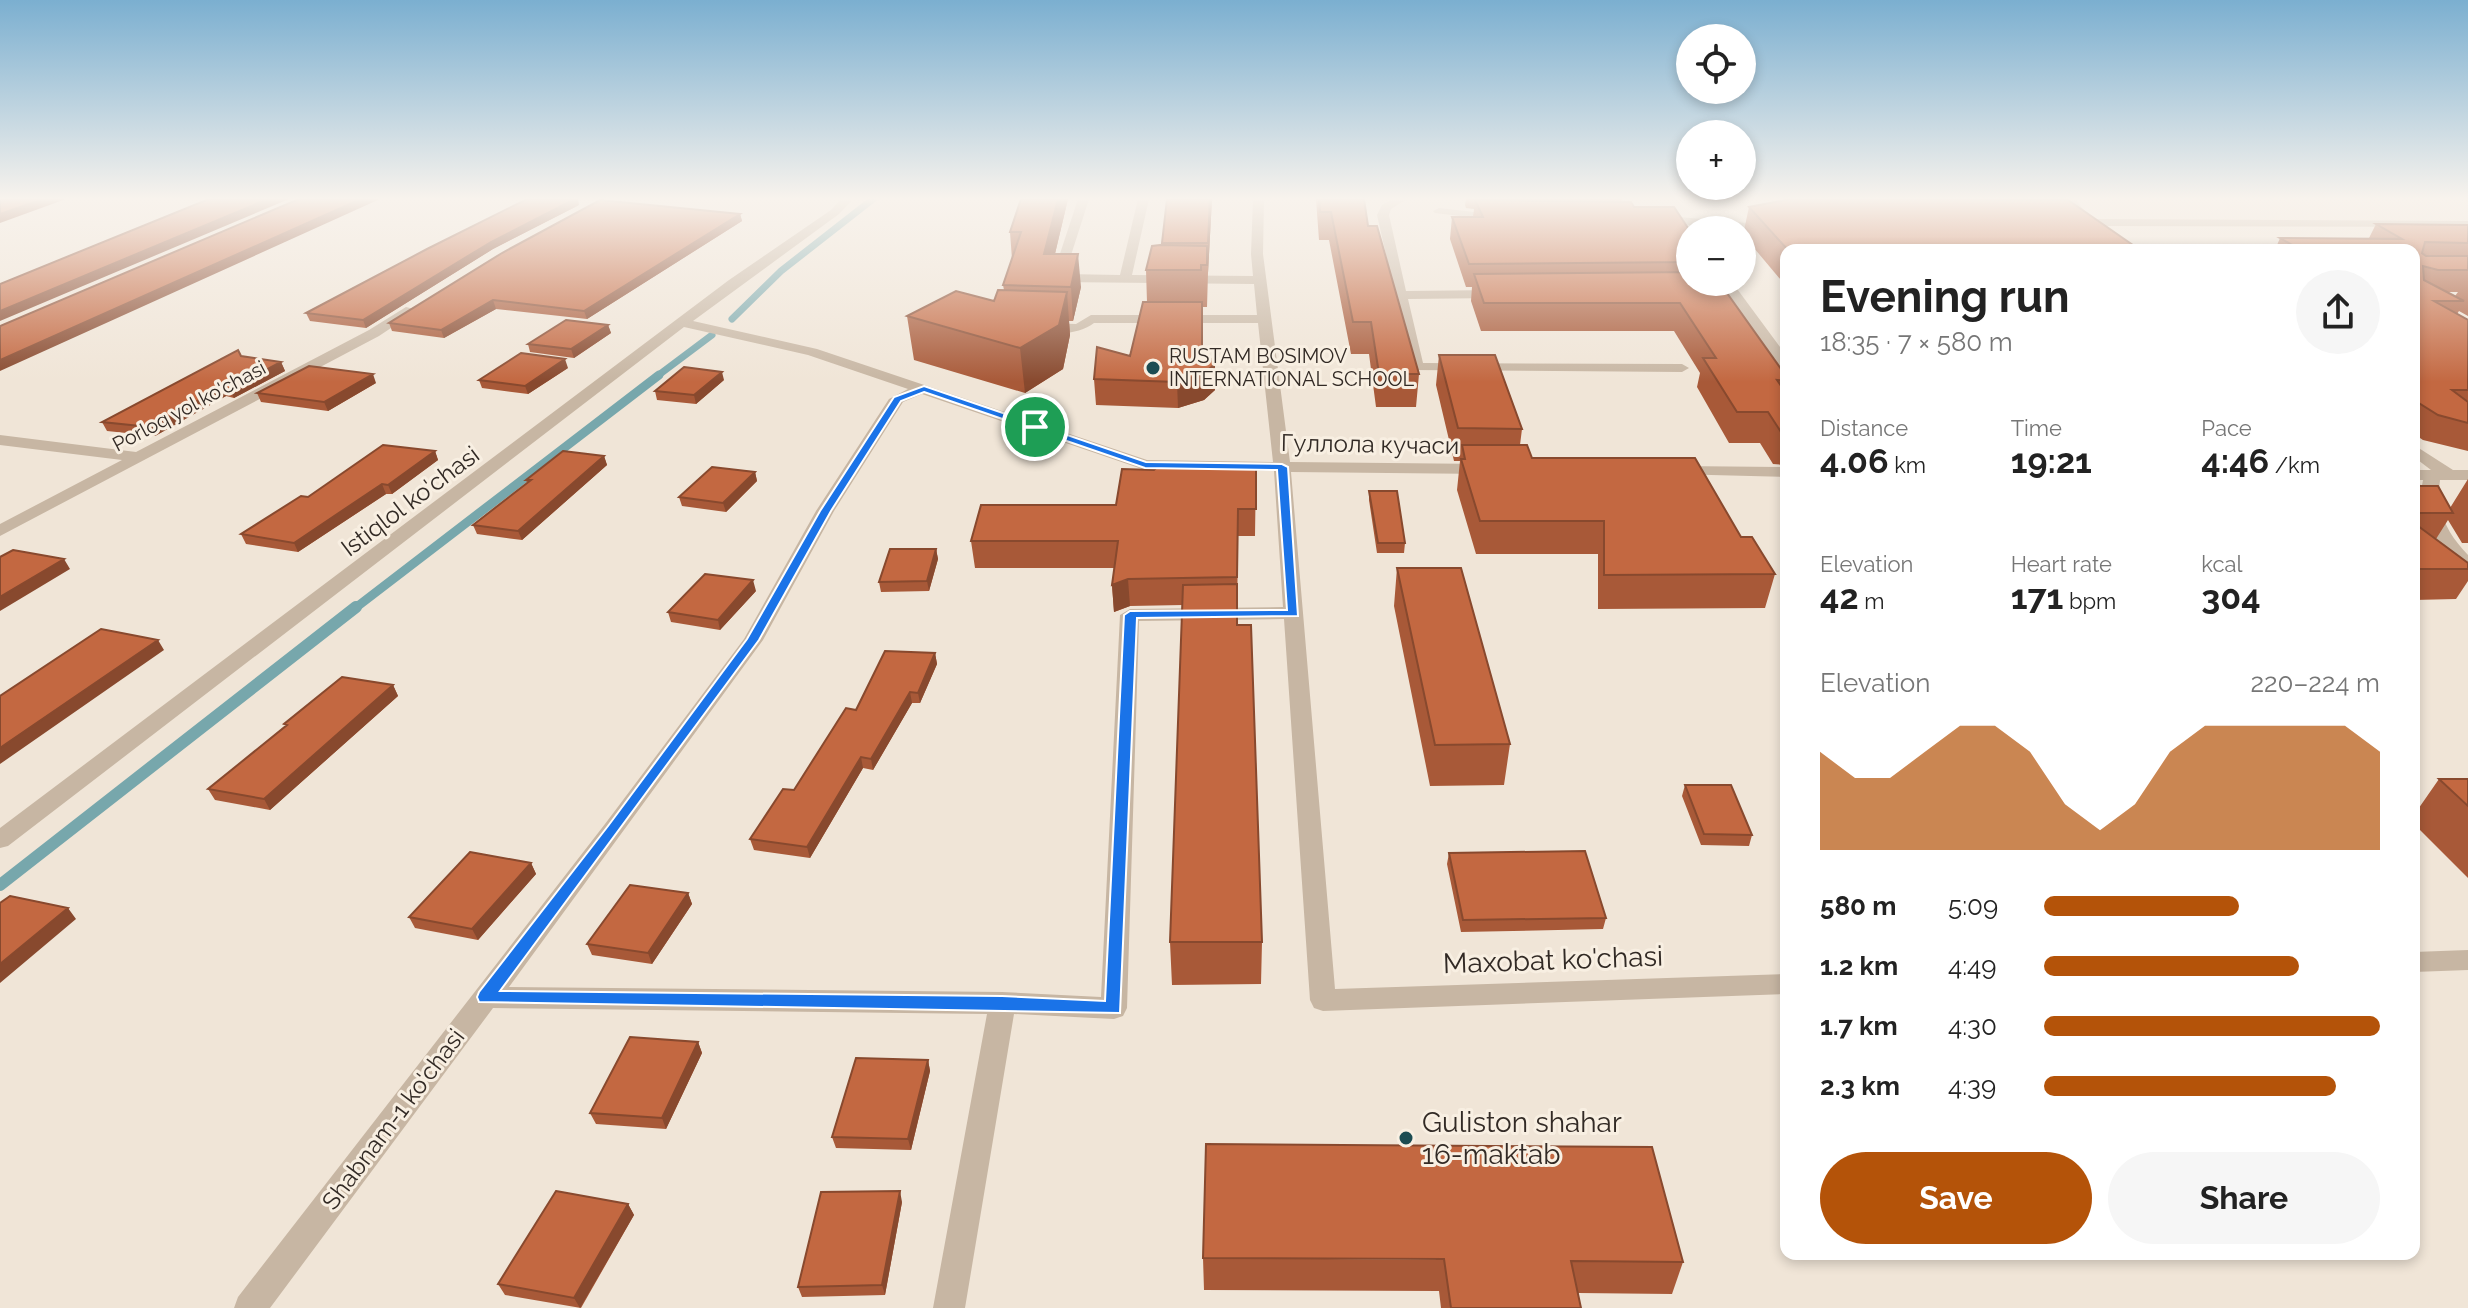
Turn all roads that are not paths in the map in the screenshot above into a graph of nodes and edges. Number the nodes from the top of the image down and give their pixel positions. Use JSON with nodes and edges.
{"nodes":[{"id":1,"x":767,"y":260,"type":"edge"},
{"id":2,"x":1064,"y":260,"type":"edge"},
{"id":3,"x":1130,"y":260,"type":"edge"},
{"id":4,"x":1258,"y":260,"type":"edge"},
{"id":5,"x":1393,"y":260,"type":"edge"},
{"id":6,"x":1125,"y":279,"type":"junction"},
{"id":7,"x":1260,"y":280,"type":"junction"},
{"id":8,"x":1511,"y":294,"type":"edge"},
{"id":9,"x":1401,"y":295,"type":"junction"},
{"id":10,"x":1730,"y":296,"type":"edge"},
{"id":11,"x":424,"y":302,"type":"edge"},
{"id":12,"x":1265,"y":319,"type":"junction"},
{"id":13,"x":684,"y":323,"type":"junction"},
{"id":14,"x":1032,"y":327,"type":"edge"},
{"id":15,"x":1761,"y":332,"type":"junction"},
{"id":16,"x":1780,"y":332,"type":"edge"},
{"id":17,"x":1780,"y":357,"type":"edge"},
{"id":18,"x":1682,"y":368,"type":"dead end"},
{"id":19,"x":924,"y":388,"type":"junction"},
{"id":20,"x":0,"y":440,"type":"edge"},
{"id":21,"x":135,"y":457,"type":"junction"},
{"id":22,"x":2420,"y":458,"type":"edge"},
{"id":23,"x":1282,"y":467,"type":"junction"},
{"id":24,"x":1503,"y":469,"type":"edge"},
{"id":25,"x":1660,"y":471,"type":"edge"},
{"id":26,"x":1780,"y":472,"type":"edge"},
{"id":27,"x":2432,"y":475,"type":"edge"},
{"id":28,"x":2468,"y":475,"type":"edge"},
{"id":29,"x":0,"y":531,"type":"edge"},
{"id":30,"x":2468,"y":566,"type":"edge"},
{"id":31,"x":1294,"y":613,"type":"junction"},
{"id":32,"x":0,"y":840,"type":"edge"},
{"id":33,"x":2468,"y":960,"type":"edge"},
{"id":34,"x":2420,"y":962,"type":"edge"},
{"id":35,"x":1780,"y":984,"type":"edge"},
{"id":36,"x":485,"y":997,"type":"junction"},
{"id":37,"x":1002,"y":1003,"type":"junction"},
{"id":38,"x":250,"y":1308,"type":"edge"},
{"id":39,"x":949,"y":1308,"type":"edge"}],
"edges":[{"from":1,"to":13,"type":"street","name":"Istiqlol ko'chasi"},
{"from":2,"to":6,"type":"street"},
{"from":3,"to":6,"type":"street"},
{"from":4,"to":7,"type":"street"},
{"from":5,"to":9,"type":"street"},
{"from":6,"to":7,"type":"street"},
{"from":7,"to":12,"type":"street"},
{"from":8,"to":9,"type":"street"},
{"from":9,"to":18,"type":"street"},
{"from":10,"to":15,"type":"street"},
{"from":11,"to":21,"type":"street","name":"Porloq yol ko'chasi"},
{"from":12,"to":14,"type":"street"},
{"from":12,"to":23,"type":"street"},
{"from":13,"to":19,"type":"street","name":"Гуллола кучаси"},
{"from":13,"to":32,"type":"street","name":"Istiqlol ko'chasi"},
{"from":15,"to":16,"type":"street"},
{"from":15,"to":17,"type":"street"},
{"from":19,"to":23,"type":"street","name":"Гуллола кучаси"},
{"from":19,"to":36,"type":"street","name":"Shabnam-1 ko'chasi"},
{"from":20,"to":21,"type":"street"},
{"from":21,"to":29,"type":"street","name":"Porloq yol ko'chasi"},
{"from":22,"to":27,"type":"street"},
{"from":23,"to":24,"type":"street","name":"Гуллола кучаси"},
{"from":23,"to":31,"type":"street"},
{"from":25,"to":26,"type":"street"},
{"from":27,"to":28,"type":"street"},
{"from":27,"to":30,"type":"street"},
{"from":31,"to":35,"type":"street","name":"Maxobat ko'chasi"},
{"from":31,"to":37,"type":"street"},
{"from":33,"to":34,"type":"street"},
{"from":36,"to":37,"type":"street"},
{"from":36,"to":38,"type":"street","name":"Shabnam-1 ko'chasi"},
{"from":37,"to":39,"type":"street"}]}
